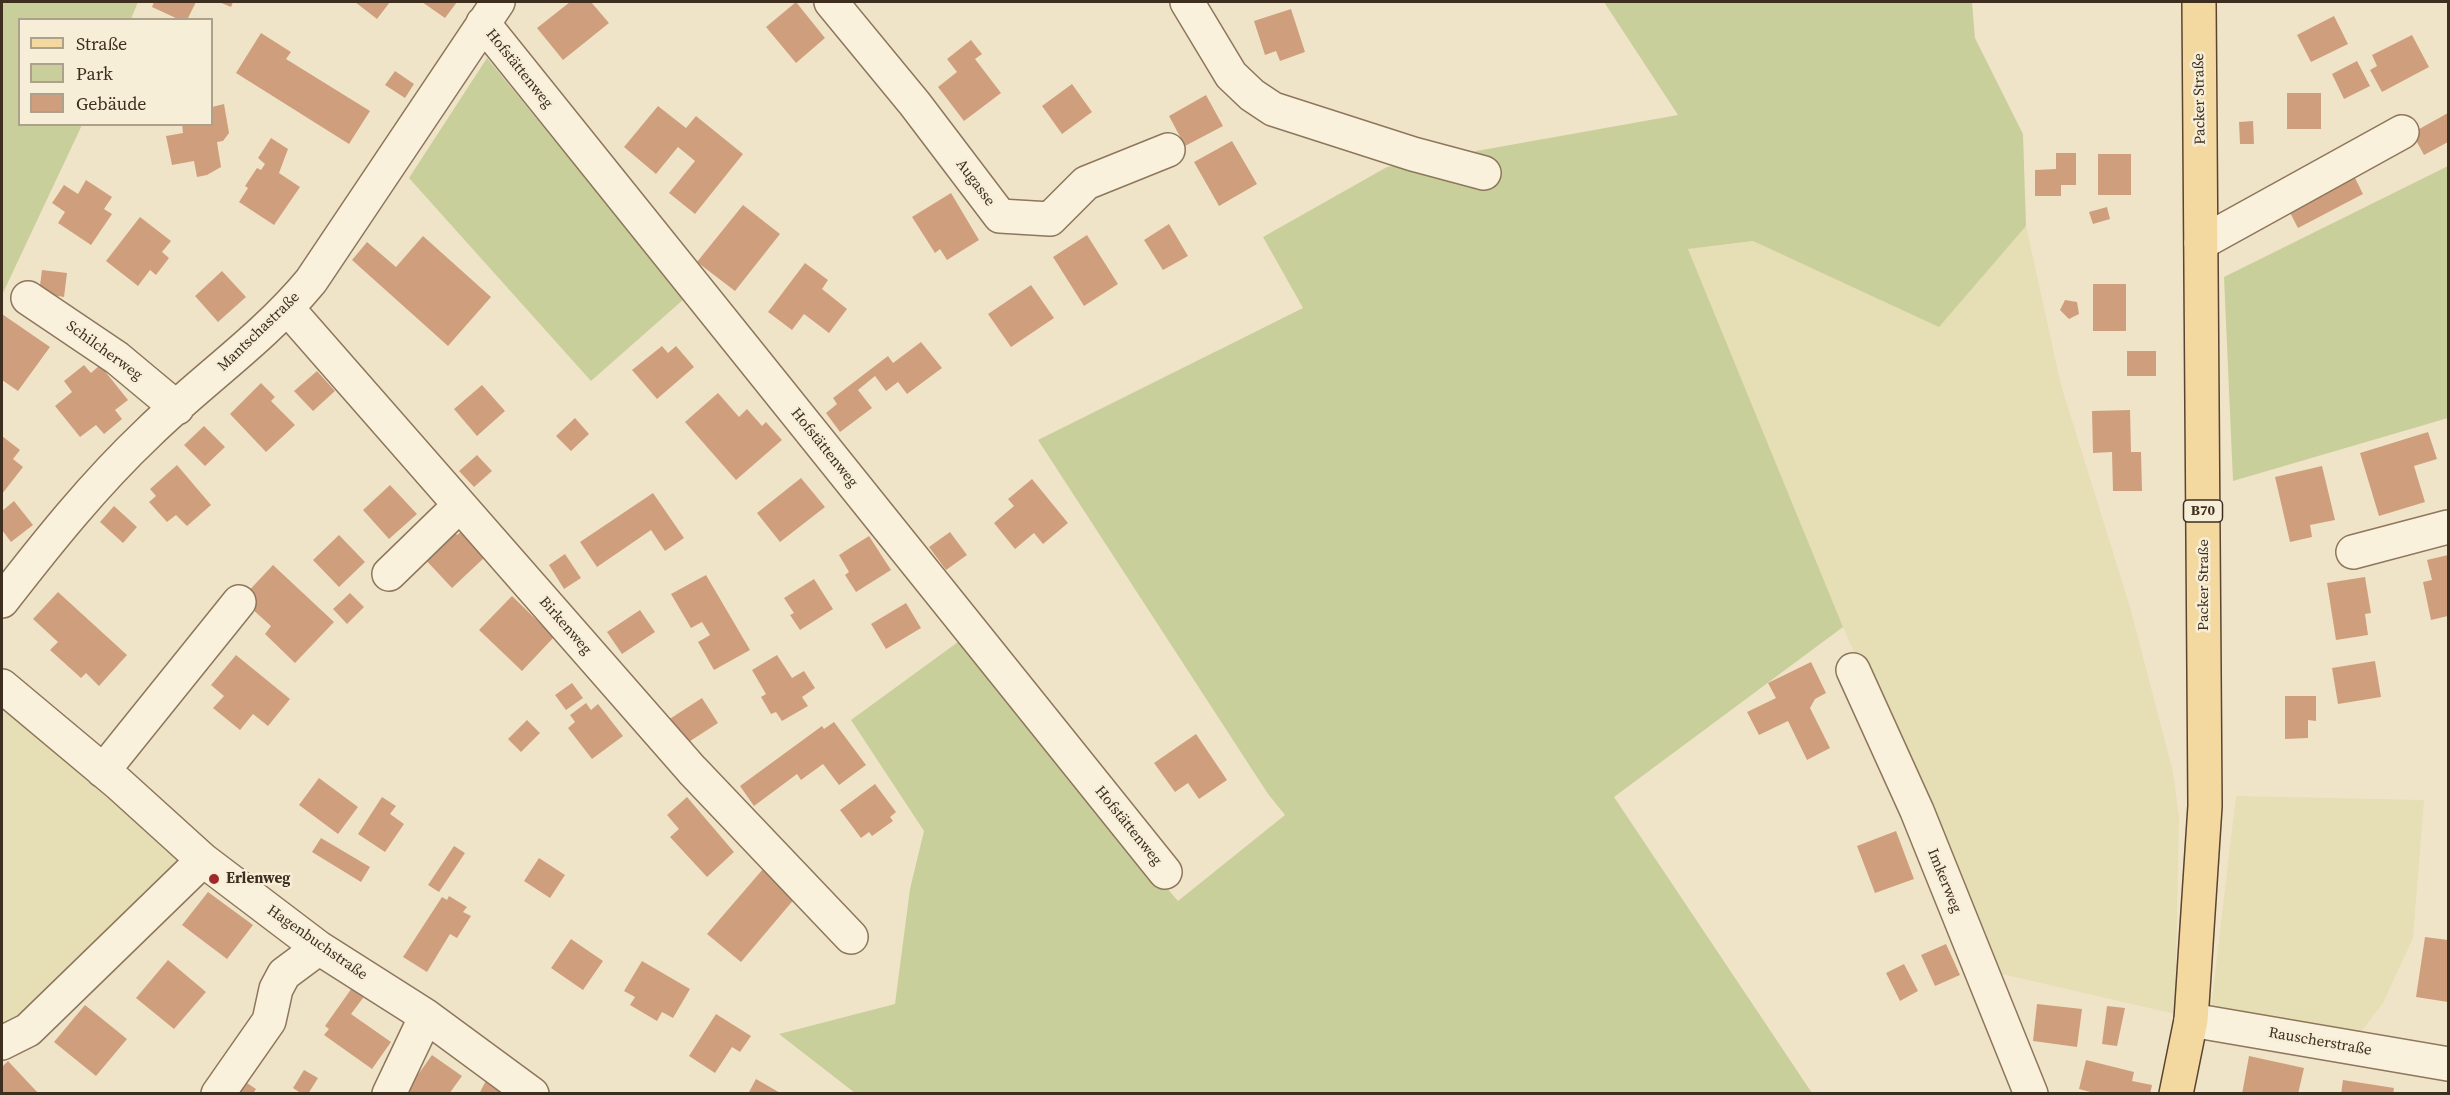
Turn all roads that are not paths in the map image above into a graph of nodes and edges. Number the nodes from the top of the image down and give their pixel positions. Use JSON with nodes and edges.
{"nodes":[{"id":1,"x":831,"y":2,"type":"edge"},
{"id":2,"x":1187,"y":2,"type":"edge"},
{"id":3,"x":2199,"y":2,"type":"edge"},
{"id":4,"x":490,"y":12,"type":"edge"},
{"id":5,"x":2402,"y":132,"type":"dead end"},
{"id":6,"x":1168,"y":150,"type":"dead end"},
{"id":7,"x":1484,"y":173,"type":"dead end"},
{"id":8,"x":2201,"y":243,"type":"junction"},
{"id":9,"x":28,"y":298,"type":"dead end"},
{"id":10,"x":288,"y":309,"type":"junction"},
{"id":11,"x":177,"y":408,"type":"junction"},
{"id":12,"x":459,"y":506,"type":"junction"},
{"id":13,"x":2448,"y":527,"type":"edge"},
{"id":14,"x":2353,"y":552,"type":"dead end"},
{"id":15,"x":389,"y":574,"type":"dead end"},
{"id":16,"x":2,"y":602,"type":"edge"},
{"id":17,"x":239,"y":602,"type":"dead end"},
{"id":18,"x":222,"y":648,"type":"dead end"},
{"id":19,"x":1853,"y":670,"type":"dead end"},
{"id":20,"x":2,"y":686,"type":"edge"},
{"id":21,"x":110,"y":777,"type":"junction"},
{"id":22,"x":203,"y":860,"type":"junction"},
{"id":23,"x":1165,"y":872,"type":"dead end"},
{"id":24,"x":851,"y":937,"type":"dead end"},
{"id":25,"x":320,"y":948,"type":"junction"},
{"id":26,"x":426,"y":1016,"type":"junction"},
{"id":27,"x":2191,"y":1020,"type":"junction"},
{"id":28,"x":2,"y":1043,"type":"edge"},
{"id":29,"x":2448,"y":1064,"type":"edge"},
{"id":30,"x":218,"y":1094,"type":"edge"},
{"id":31,"x":389,"y":1094,"type":"edge"},
{"id":32,"x":532,"y":1094,"type":"edge"},
{"id":33,"x":2031,"y":1094,"type":"edge"},
{"id":34,"x":2176,"y":1094,"type":"edge"}],
"edges":[{"from":1,"to":6,"type":"street","name":"Augasse"},
{"from":2,"to":7,"type":"street"},
{"from":3,"to":8,"type":"main road","name":"Packer Straße","number":"B70"},
{"from":4,"to":10,"type":"street","name":"Mantschastraße"},
{"from":4,"to":23,"type":"street","name":"Hofstättenweg"},
{"from":5,"to":8,"type":"street"},
{"from":8,"to":27,"type":"main road","name":"Packer Straße","number":"B70"},
{"from":9,"to":11,"type":"street","name":"Schilcherweg"},
{"from":10,"to":11,"type":"street","name":"Mantschastraße"},
{"from":10,"to":12,"type":"street","name":"Birkenweg"},
{"from":11,"to":16,"type":"street","name":"Mantschastraße"},
{"from":12,"to":15,"type":"street"},
{"from":12,"to":24,"type":"street","name":"Birkenweg"},
{"from":13,"to":14,"type":"street"},
{"from":17,"to":21,"type":"street"},
{"from":18,"to":21,"type":"street"},
{"from":19,"to":33,"type":"street","name":"Imkerweg"},
{"from":20,"to":21,"type":"street","name":"Hagenbuchstraße"},
{"from":21,"to":22,"type":"street","name":"Hagenbuchstraße"},
{"from":22,"to":25,"type":"street","name":"Hagenbuchstraße"},
{"from":22,"to":28,"type":"street"},
{"from":25,"to":26,"type":"street","name":"Hagenbuchstraße"},
{"from":25,"to":30,"type":"street"},
{"from":26,"to":31,"type":"street"},
{"from":26,"to":32,"type":"street","name":"Hagenbuchstraße"},
{"from":27,"to":29,"type":"street","name":"Rauscherstraße"},
{"from":27,"to":34,"type":"main road","name":"Packer Straße","number":"B70"}]}
